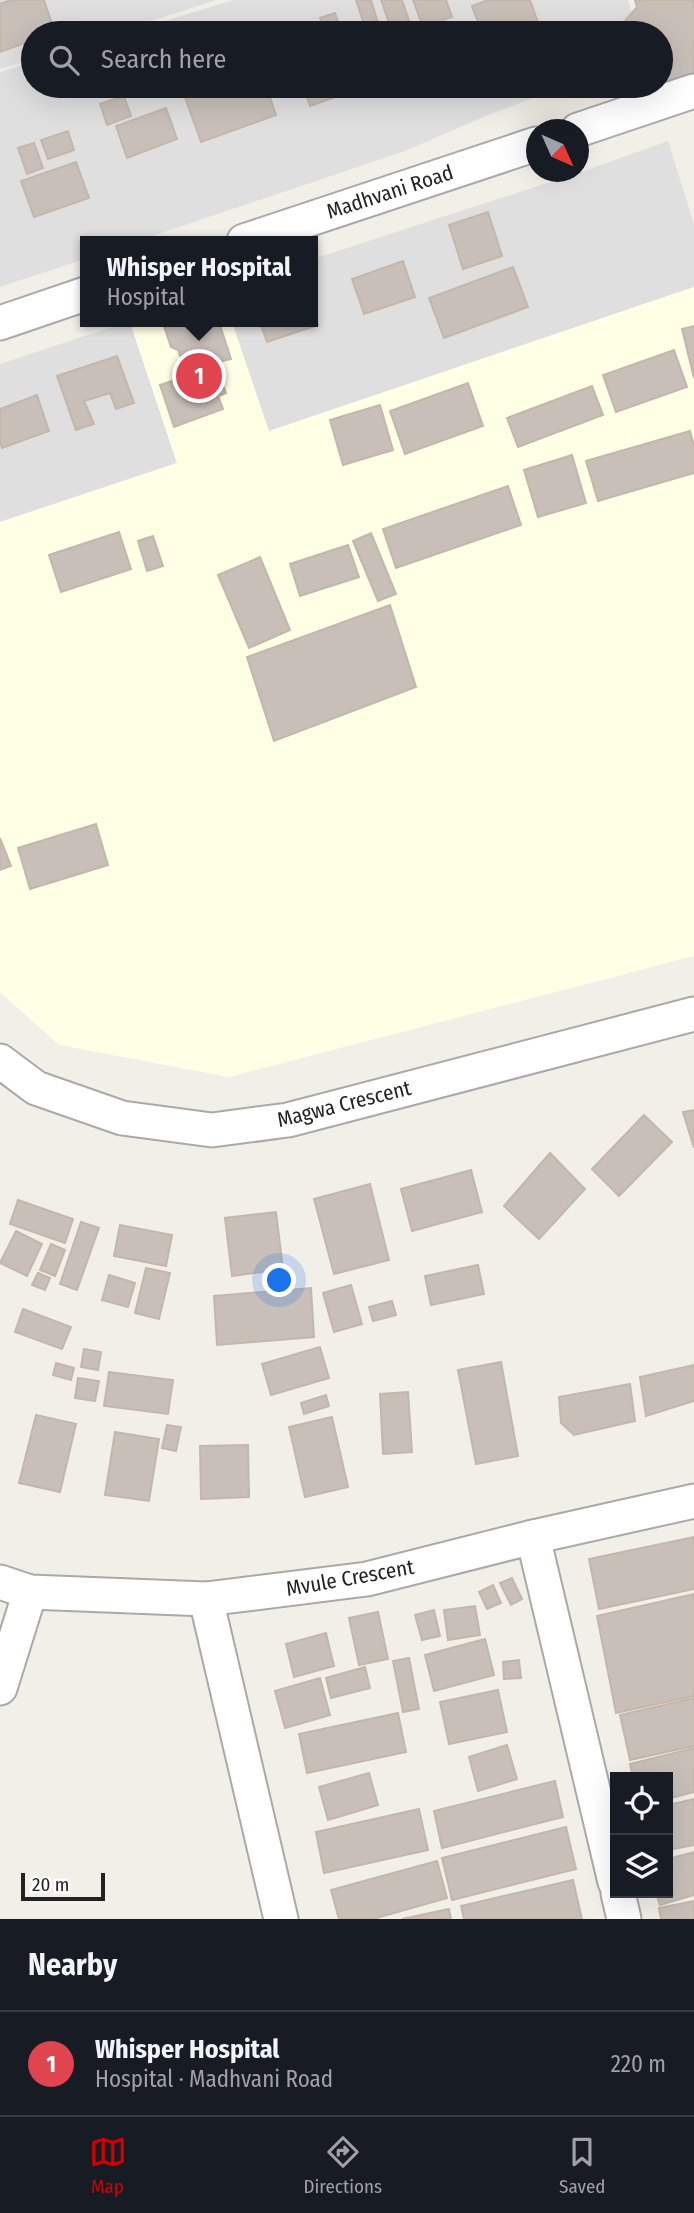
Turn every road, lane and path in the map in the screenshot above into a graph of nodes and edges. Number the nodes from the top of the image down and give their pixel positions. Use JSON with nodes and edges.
{"nodes":[{"id":1,"x":693,"y":94,"type":"edge"},
{"id":2,"x":589,"y":127,"type":"edge"},
{"id":3,"x":526,"y":148,"type":"edge"},
{"id":4,"x":259,"y":236,"type":"edge"},
{"id":5,"x":80,"y":296,"type":"edge"},
{"id":6,"x":0,"y":323,"type":"edge"},
{"id":7,"x":694,"y":1014,"type":"edge"},
{"id":8,"x":0,"y":1061,"type":"edge"},
{"id":9,"x":694,"y":1501,"type":"edge"},
{"id":10,"x":533,"y":1537,"type":"junction"},
{"id":11,"x":15,"y":1587,"type":"edge"},
{"id":12,"x":206,"y":1599,"type":"junction"},
{"id":13,"x":0,"y":1688,"type":"edge"},
{"id":14,"x":610,"y":1861,"type":"edge"},
{"id":15,"x":619,"y":1898,"type":"edge"},
{"id":16,"x":281,"y":1919,"type":"edge"},
{"id":17,"x":624,"y":1919,"type":"edge"}],
"edges":[{"from":1,"to":2,"type":"street"},
{"from":3,"to":4,"type":"street","name":"Madhvani Road"},
{"from":5,"to":6,"type":"street"},
{"from":7,"to":8,"type":"street","name":"Magwa Crescent"},
{"from":9,"to":10,"type":"street","name":"Mvule Crescent"},
{"from":10,"to":12,"type":"street","name":"Mvule Crescent"},
{"from":10,"to":14,"type":"street"},
{"from":11,"to":12,"type":"street","name":"Mvule Crescent"},
{"from":11,"to":13,"type":"street"},
{"from":12,"to":16,"type":"street"},
{"from":15,"to":17,"type":"street"}]}
